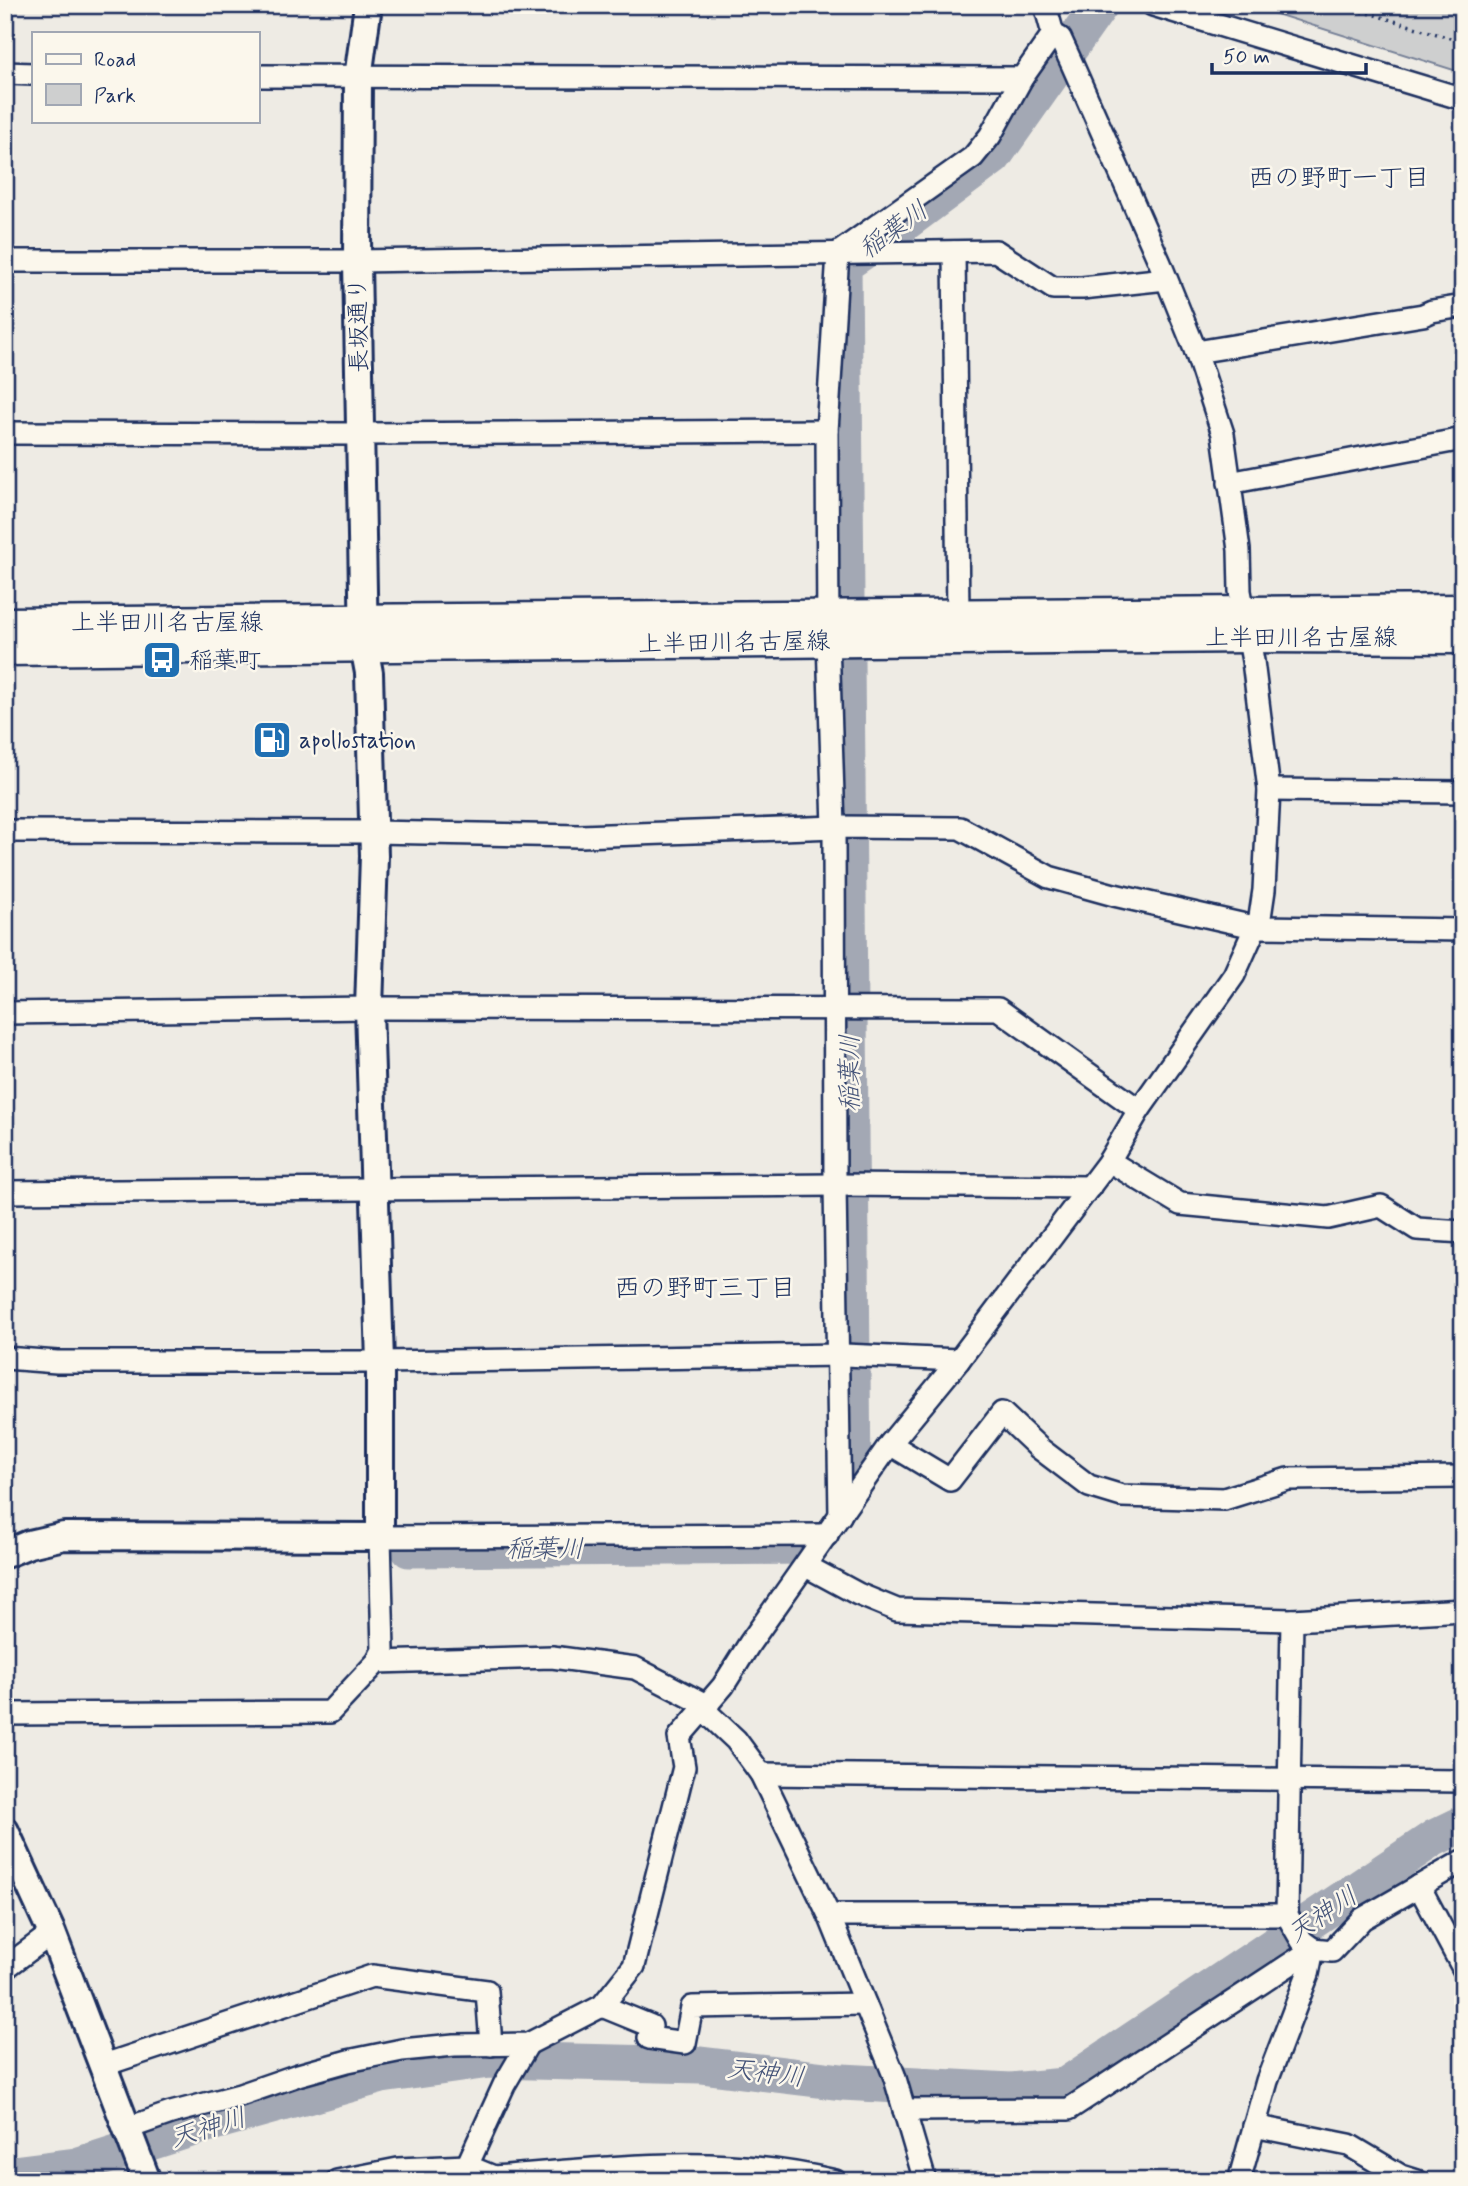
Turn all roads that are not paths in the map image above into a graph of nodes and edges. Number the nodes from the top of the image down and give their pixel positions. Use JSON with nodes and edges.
{"nodes":[{"id":1,"x":368,"y":5,"type":"edge"},
{"id":2,"x":1045,"y":5,"type":"edge"},
{"id":3,"x":1153,"y":5,"type":"edge"},
{"id":4,"x":1057,"y":36,"type":"junction"},
{"id":5,"x":5,"y":73,"type":"edge"},
{"id":6,"x":32,"y":74,"type":"edge"},
{"id":7,"x":259,"y":76,"type":"edge"},
{"id":8,"x":358,"y":78,"type":"junction"},
{"id":9,"x":1022,"y":78,"type":"junction"},
{"id":10,"x":1463,"y":99,"type":"edge"},
{"id":11,"x":954,"y":252,"type":"junction"},
{"id":12,"x":842,"y":253,"type":"junction"},
{"id":13,"x":5,"y":261,"type":"edge"},
{"id":14,"x":357,"y":261,"type":"junction"},
{"id":15,"x":1166,"y":279,"type":"junction"},
{"id":16,"x":1463,"y":306,"type":"edge"},
{"id":17,"x":1195,"y":352,"type":"junction"},
{"id":18,"x":827,"y":431,"type":"junction"},
{"id":19,"x":5,"y":433,"type":"edge"},
{"id":20,"x":361,"y":434,"type":"junction"},
{"id":21,"x":1463,"y":439,"type":"edge"},
{"id":22,"x":1229,"y":483,"type":"junction"},
{"id":23,"x":1463,"y":611,"type":"edge"},
{"id":24,"x":958,"y":614,"type":"junction"},
{"id":25,"x":5,"y":624,"type":"edge"},
{"id":26,"x":1246,"y":625,"type":"junction"},
{"id":27,"x":828,"y":628,"type":"junction"},
{"id":28,"x":363,"y":634,"type":"junction"},
{"id":29,"x":1463,"y":637,"type":"edge"},
{"id":30,"x":5,"y":649,"type":"edge"},
{"id":31,"x":1269,"y":790,"type":"junction"},
{"id":32,"x":1463,"y":792,"type":"edge"},
{"id":33,"x":835,"y":827,"type":"junction"},
{"id":34,"x":5,"y":831,"type":"edge"},
{"id":35,"x":373,"y":832,"type":"junction"},
{"id":36,"x":1254,"y":927,"type":"junction"},
{"id":37,"x":1463,"y":930,"type":"edge"},
{"id":38,"x":369,"y":1008,"type":"junction"},
{"id":39,"x":836,"y":1009,"type":"junction"},
{"id":40,"x":5,"y":1013,"type":"edge"},
{"id":41,"x":1139,"y":1110,"type":"junction"},
{"id":42,"x":1109,"y":1161,"type":"junction"},
{"id":43,"x":837,"y":1186,"type":"junction"},
{"id":44,"x":1090,"y":1187,"type":"junction"},
{"id":45,"x":373,"y":1190,"type":"junction"},
{"id":46,"x":5,"y":1192,"type":"edge"},
{"id":47,"x":1463,"y":1231,"type":"edge"},
{"id":48,"x":848,"y":1355,"type":"junction"},
{"id":49,"x":5,"y":1358,"type":"edge"},
{"id":50,"x":959,"y":1360,"type":"junction"},
{"id":51,"x":380,"y":1362,"type":"junction"},
{"id":52,"x":890,"y":1444,"type":"junction"},
{"id":53,"x":1463,"y":1477,"type":"edge"},
{"id":54,"x":840,"y":1516,"type":"junction"},
{"id":55,"x":827,"y":1535,"type":"junction"},
{"id":56,"x":380,"y":1537,"type":"junction"},
{"id":57,"x":5,"y":1554,"type":"edge"},
{"id":58,"x":806,"y":1566,"type":"junction"},
{"id":59,"x":1463,"y":1610,"type":"edge"},
{"id":60,"x":1293,"y":1620,"type":"junction"},
{"id":61,"x":377,"y":1662,"type":"junction"},
{"id":62,"x":706,"y":1708,"type":"junction"},
{"id":63,"x":5,"y":1714,"type":"edge"},
{"id":64,"x":761,"y":1773,"type":"junction"},
{"id":65,"x":1290,"y":1780,"type":"junction"},
{"id":66,"x":1463,"y":1781,"type":"edge"},
{"id":67,"x":5,"y":1830,"type":"edge"},
{"id":68,"x":1463,"y":1861,"type":"edge"},
{"id":69,"x":15,"y":1874,"type":"edge"},
{"id":70,"x":1419,"y":1886,"type":"junction"},
{"id":71,"x":829,"y":1915,"type":"junction"},
{"id":72,"x":1288,"y":1916,"type":"junction"},
{"id":73,"x":52,"y":1933,"type":"junction"},
{"id":74,"x":1308,"y":1945,"type":"junction"},
{"id":75,"x":5,"y":1968,"type":"edge"},
{"id":76,"x":1463,"y":1968,"type":"edge"},
{"id":77,"x":865,"y":2004,"type":"junction"},
{"id":78,"x":602,"y":2006,"type":"junction"},
{"id":79,"x":491,"y":2045,"type":"junction"},
{"id":80,"x":528,"y":2045,"type":"junction"},
{"id":81,"x":104,"y":2065,"type":"junction"},
{"id":82,"x":904,"y":2110,"type":"junction"},
{"id":83,"x":1254,"y":2126,"type":"junction"},
{"id":84,"x":129,"y":2129,"type":"junction"},
{"id":85,"x":467,"y":2166,"type":"junction"},
{"id":86,"x":146,"y":2176,"type":"edge"},
{"id":87,"x":337,"y":2181,"type":"edge"},
{"id":88,"x":835,"y":2181,"type":"edge"},
{"id":89,"x":925,"y":2181,"type":"edge"},
{"id":90,"x":1239,"y":2181,"type":"edge"},
{"id":91,"x":1417,"y":2181,"type":"edge"}],
"edges":[{"from":1,"to":8,"type":"street","name":"長坂通り"},
{"from":2,"to":4,"type":"street"},
{"from":3,"to":10,"type":"street"},
{"from":4,"to":9,"type":"street"},
{"from":4,"to":15,"type":"street"},
{"from":5,"to":6,"type":"street"},
{"from":7,"to":8,"type":"street"},
{"from":8,"to":9,"type":"street"},
{"from":8,"to":14,"type":"street","name":"長坂通り"},
{"from":9,"to":12,"type":"street"},
{"from":11,"to":12,"type":"street"},
{"from":11,"to":15,"type":"street"},
{"from":11,"to":24,"type":"street"},
{"from":12,"to":14,"type":"street"},
{"from":12,"to":18,"type":"street"},
{"from":13,"to":14,"type":"street"},
{"from":14,"to":20,"type":"street","name":"長坂通り"},
{"from":15,"to":17,"type":"street"},
{"from":16,"to":17,"type":"street"},
{"from":17,"to":22,"type":"street"},
{"from":18,"to":20,"type":"street"},
{"from":18,"to":27,"type":"street"},
{"from":19,"to":20,"type":"street"},
{"from":20,"to":28,"type":"street","name":"長坂通り"},
{"from":21,"to":22,"type":"street"},
{"from":22,"to":26,"type":"street"},
{"from":23,"to":26,"type":"main road","name":"上半田川名古屋線"},
{"from":24,"to":26,"type":"main road","name":"上半田川名古屋線"},
{"from":24,"to":27,"type":"main road","name":"上半田川名古屋線"},
{"from":25,"to":28,"type":"main road","name":"上半田川名古屋線"},
{"from":26,"to":27,"type":"main road","name":"上半田川名古屋線"},
{"from":26,"to":29,"type":"main road","name":"上半田川名古屋線"},
{"from":26,"to":31,"type":"street"},
{"from":27,"to":28,"type":"main road","name":"上半田川名古屋線"},
{"from":27,"to":33,"type":"street"},
{"from":28,"to":30,"type":"main road","name":"上半田川名古屋線"},
{"from":28,"to":35,"type":"street","name":"長坂通り"},
{"from":31,"to":32,"type":"street"},
{"from":31,"to":36,"type":"street"},
{"from":33,"to":35,"type":"street"},
{"from":33,"to":36,"type":"street"},
{"from":33,"to":39,"type":"street"},
{"from":34,"to":35,"type":"street"},
{"from":35,"to":38,"type":"street","name":"長坂通り"},
{"from":36,"to":37,"type":"street"},
{"from":36,"to":41,"type":"street"},
{"from":38,"to":39,"type":"street"},
{"from":38,"to":40,"type":"street"},
{"from":38,"to":45,"type":"street","name":"長坂通り"},
{"from":39,"to":41,"type":"street"},
{"from":39,"to":43,"type":"street"},
{"from":41,"to":42,"type":"street"},
{"from":42,"to":44,"type":"street"},
{"from":42,"to":47,"type":"street"},
{"from":43,"to":44,"type":"street"},
{"from":43,"to":45,"type":"street"},
{"from":43,"to":48,"type":"street"},
{"from":44,"to":50,"type":"street"},
{"from":45,"to":46,"type":"street"},
{"from":45,"to":51,"type":"street","name":"長坂通り"},
{"from":48,"to":50,"type":"street"},
{"from":48,"to":51,"type":"street"},
{"from":48,"to":54,"type":"street"},
{"from":49,"to":51,"type":"street"},
{"from":50,"to":52,"type":"street"},
{"from":51,"to":56,"type":"street","name":"長坂通り"},
{"from":52,"to":53,"type":"street"},
{"from":52,"to":54,"type":"street"},
{"from":54,"to":55,"type":"street"},
{"from":55,"to":56,"type":"street"},
{"from":55,"to":58,"type":"street"},
{"from":56,"to":57,"type":"street"},
{"from":56,"to":61,"type":"street"},
{"from":58,"to":60,"type":"street"},
{"from":58,"to":62,"type":"street"},
{"from":59,"to":60,"type":"street"},
{"from":60,"to":65,"type":"street"},
{"from":61,"to":62,"type":"street"},
{"from":61,"to":63,"type":"street"},
{"from":62,"to":64,"type":"street"},
{"from":62,"to":78,"type":"street"},
{"from":64,"to":65,"type":"street"},
{"from":64,"to":71,"type":"street"},
{"from":65,"to":66,"type":"street"},
{"from":65,"to":72,"type":"street"},
{"from":67,"to":69,"type":"street"},
{"from":68,"to":70,"type":"street"},
{"from":69,"to":73,"type":"street"},
{"from":70,"to":74,"type":"street"},
{"from":70,"to":76,"type":"street"},
{"from":71,"to":72,"type":"street"},
{"from":71,"to":77,"type":"street"},
{"from":72,"to":74,"type":"street"},
{"from":73,"to":75,"type":"street"},
{"from":73,"to":81,"type":"street"},
{"from":74,"to":82,"type":"street"},
{"from":74,"to":83,"type":"street"},
{"from":77,"to":78,"type":"street"},
{"from":77,"to":82,"type":"street"},
{"from":78,"to":80,"type":"street"},
{"from":79,"to":80,"type":"street"},
{"from":79,"to":81,"type":"street"},
{"from":79,"to":84,"type":"street"},
{"from":80,"to":85,"type":"street"},
{"from":81,"to":84,"type":"street"},
{"from":82,"to":89,"type":"street"},
{"from":83,"to":90,"type":"street"},
{"from":83,"to":91,"type":"street"},
{"from":84,"to":86,"type":"street"},
{"from":85,"to":87,"type":"street"},
{"from":85,"to":88,"type":"street"}]}
